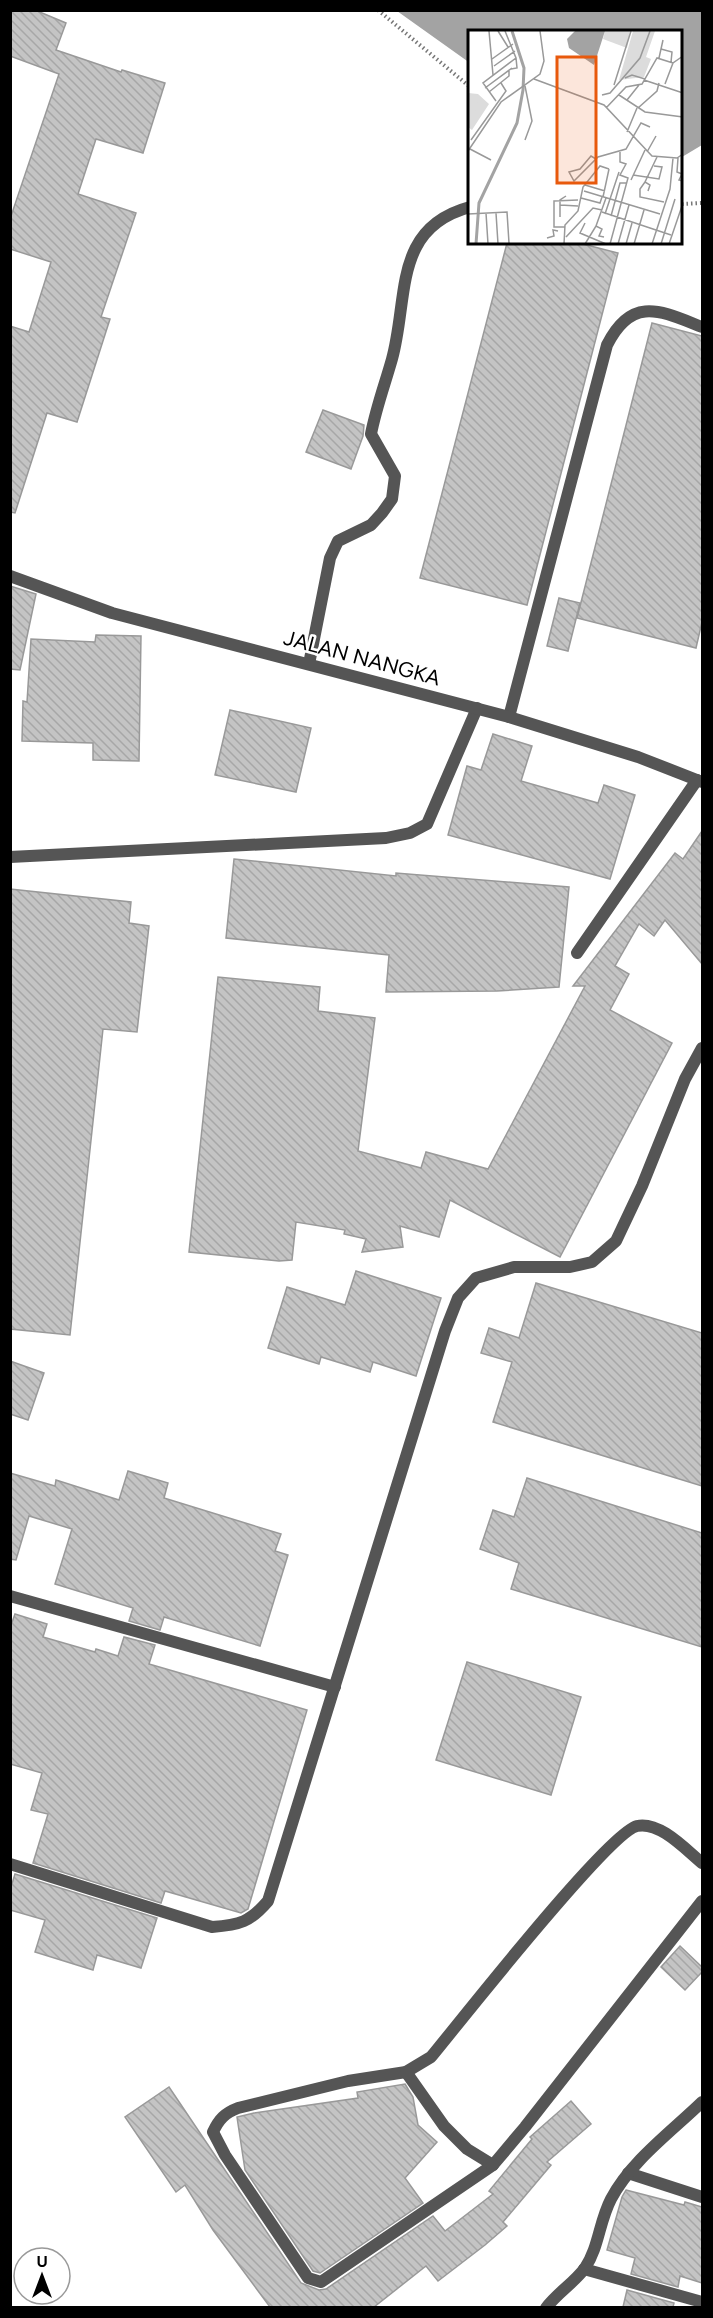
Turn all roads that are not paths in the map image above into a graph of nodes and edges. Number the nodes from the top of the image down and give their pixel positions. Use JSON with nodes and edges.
{"nodes":[{"id":1,"x":468,"y":207,"type":"edge"},
{"id":2,"x":702,"y":327,"type":"edge"},
{"id":3,"x":10,"y":576,"type":"edge"},
{"id":4,"x":309,"y":664,"type":"junction"},
{"id":5,"x":477,"y":708,"type":"junction"},
{"id":6,"x":509,"y":717,"type":"junction"},
{"id":7,"x":700,"y":781,"type":"edge"},
{"id":8,"x":10,"y":857,"type":"edge"},
{"id":9,"x":577,"y":953,"type":"dead end"},
{"id":10,"x":702,"y":1048,"type":"edge"},
{"id":11,"x":10,"y":1596,"type":"edge"},
{"id":12,"x":334,"y":1687,"type":"junction"},
{"id":13,"x":702,"y":1863,"type":"edge"},
{"id":14,"x":10,"y":1864,"type":"edge"},
{"id":15,"x":702,"y":1901,"type":"edge"},
{"id":16,"x":405,"y":2072,"type":"junction"},
{"id":17,"x":702,"y":2102,"type":"edge"},
{"id":18,"x":493,"y":2165,"type":"junction"},
{"id":19,"x":628,"y":2173,"type":"junction"},
{"id":20,"x":702,"y":2197,"type":"edge"},
{"id":21,"x":584,"y":2270,"type":"junction"},
{"id":22,"x":702,"y":2302,"type":"edge"},
{"id":23,"x":546,"y":2307,"type":"edge"}],
"edges":[{"from":1,"to":4,"type":"street"},
{"from":2,"to":6,"type":"street"},
{"from":3,"to":4,"type":"street","name":"JALAN NANGKA"},
{"from":4,"to":5,"type":"street","name":"JALAN NANGKA"},
{"from":5,"to":6,"type":"street","name":"JALAN NANGKA"},
{"from":5,"to":8,"type":"street"},
{"from":6,"to":7,"type":"street","name":"JALAN NANGKA"},
{"from":7,"to":9,"type":"street"},
{"from":10,"to":12,"type":"street"},
{"from":11,"to":12,"type":"street"},
{"from":12,"to":14,"type":"street"},
{"from":13,"to":16,"type":"street"},
{"from":15,"to":18,"type":"street"},
{"from":16,"to":18,"type":"street"},
{"from":16,"to":18,"type":"street"},
{"from":17,"to":19,"type":"street"},
{"from":19,"to":20,"type":"street"},
{"from":19,"to":21,"type":"street"},
{"from":21,"to":22,"type":"street"},
{"from":21,"to":23,"type":"street"}]}
